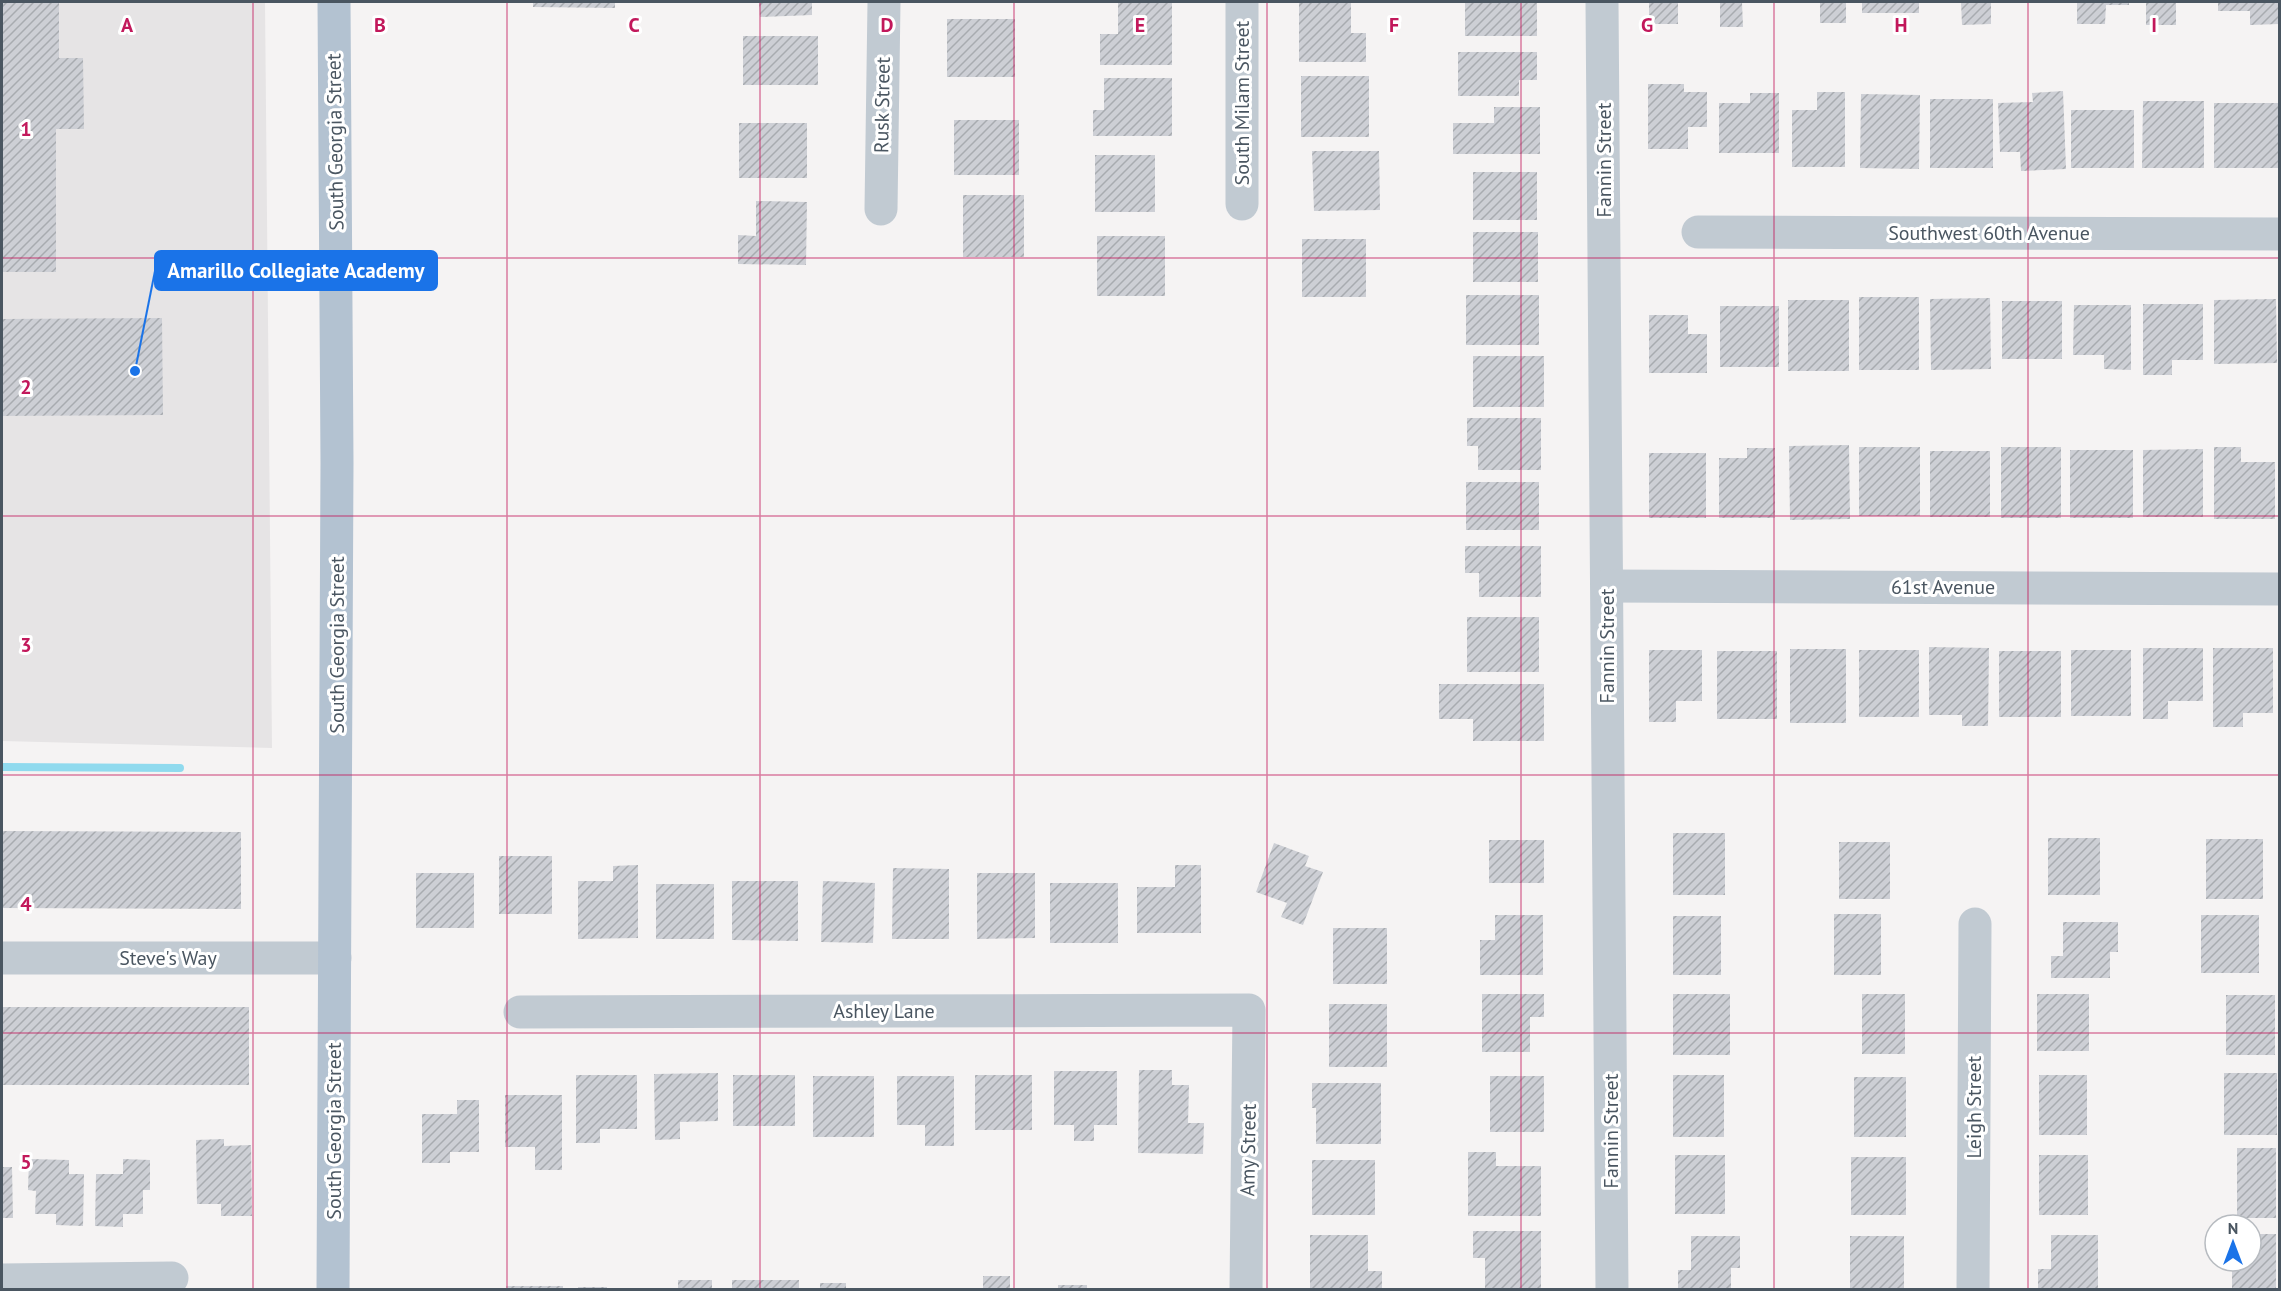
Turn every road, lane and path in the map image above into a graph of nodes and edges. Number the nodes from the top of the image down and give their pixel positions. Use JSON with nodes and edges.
{"nodes":[{"id":1,"x":334,"y":2,"type":"edge"},
{"id":2,"x":884,"y":2,"type":"edge"},
{"id":3,"x":1242,"y":2,"type":"edge"},
{"id":4,"x":1602,"y":2,"type":"edge"},
{"id":5,"x":1242,"y":204,"type":"dead end"},
{"id":6,"x":881,"y":209,"type":"dead end"},
{"id":7,"x":1698,"y":232,"type":"dead end"},
{"id":8,"x":2280,"y":234,"type":"edge"},
{"id":9,"x":1607,"y":586,"type":"junction"},
{"id":10,"x":2280,"y":589,"type":"edge"},
{"id":11,"x":1975,"y":924,"type":"dead end"},
{"id":12,"x":2,"y":958,"type":"edge"},
{"id":13,"x":335,"y":958,"type":"junction"},
{"id":14,"x":1249,"y":1010,"type":"joint"},
{"id":15,"x":520,"y":1012,"type":"dead end"},
{"id":16,"x":172,"y":1278,"type":"dead end"},
{"id":17,"x":2,"y":1280,"type":"edge"},
{"id":18,"x":333,"y":1290,"type":"edge"},
{"id":19,"x":1246,"y":1290,"type":"edge"},
{"id":20,"x":1612,"y":1290,"type":"edge"},
{"id":21,"x":1973,"y":1290,"type":"edge"}],
"edges":[{"from":1,"to":13,"type":"main road","name":"South Georgia Street"},
{"from":2,"to":6,"type":"street","name":"Rusk Street"},
{"from":3,"to":5,"type":"street","name":"South Milam Street"},
{"from":4,"to":9,"type":"street","name":"Fannin Street"},
{"from":7,"to":8,"type":"street","name":"Southwest 60th Avenue"},
{"from":9,"to":10,"type":"street","name":"61st Avenue"},
{"from":9,"to":20,"type":"street","name":"Fannin Street"},
{"from":11,"to":21,"type":"street","name":"Leigh Street"},
{"from":12,"to":13,"type":"street","name":"Steve's Way"},
{"from":13,"to":18,"type":"main road","name":"South Georgia Street"},
{"from":14,"to":15,"type":"street","name":"Ashley Lane"},
{"from":14,"to":19,"type":"street","name":"Amy Street"},
{"from":16,"to":17,"type":"street"}]}
